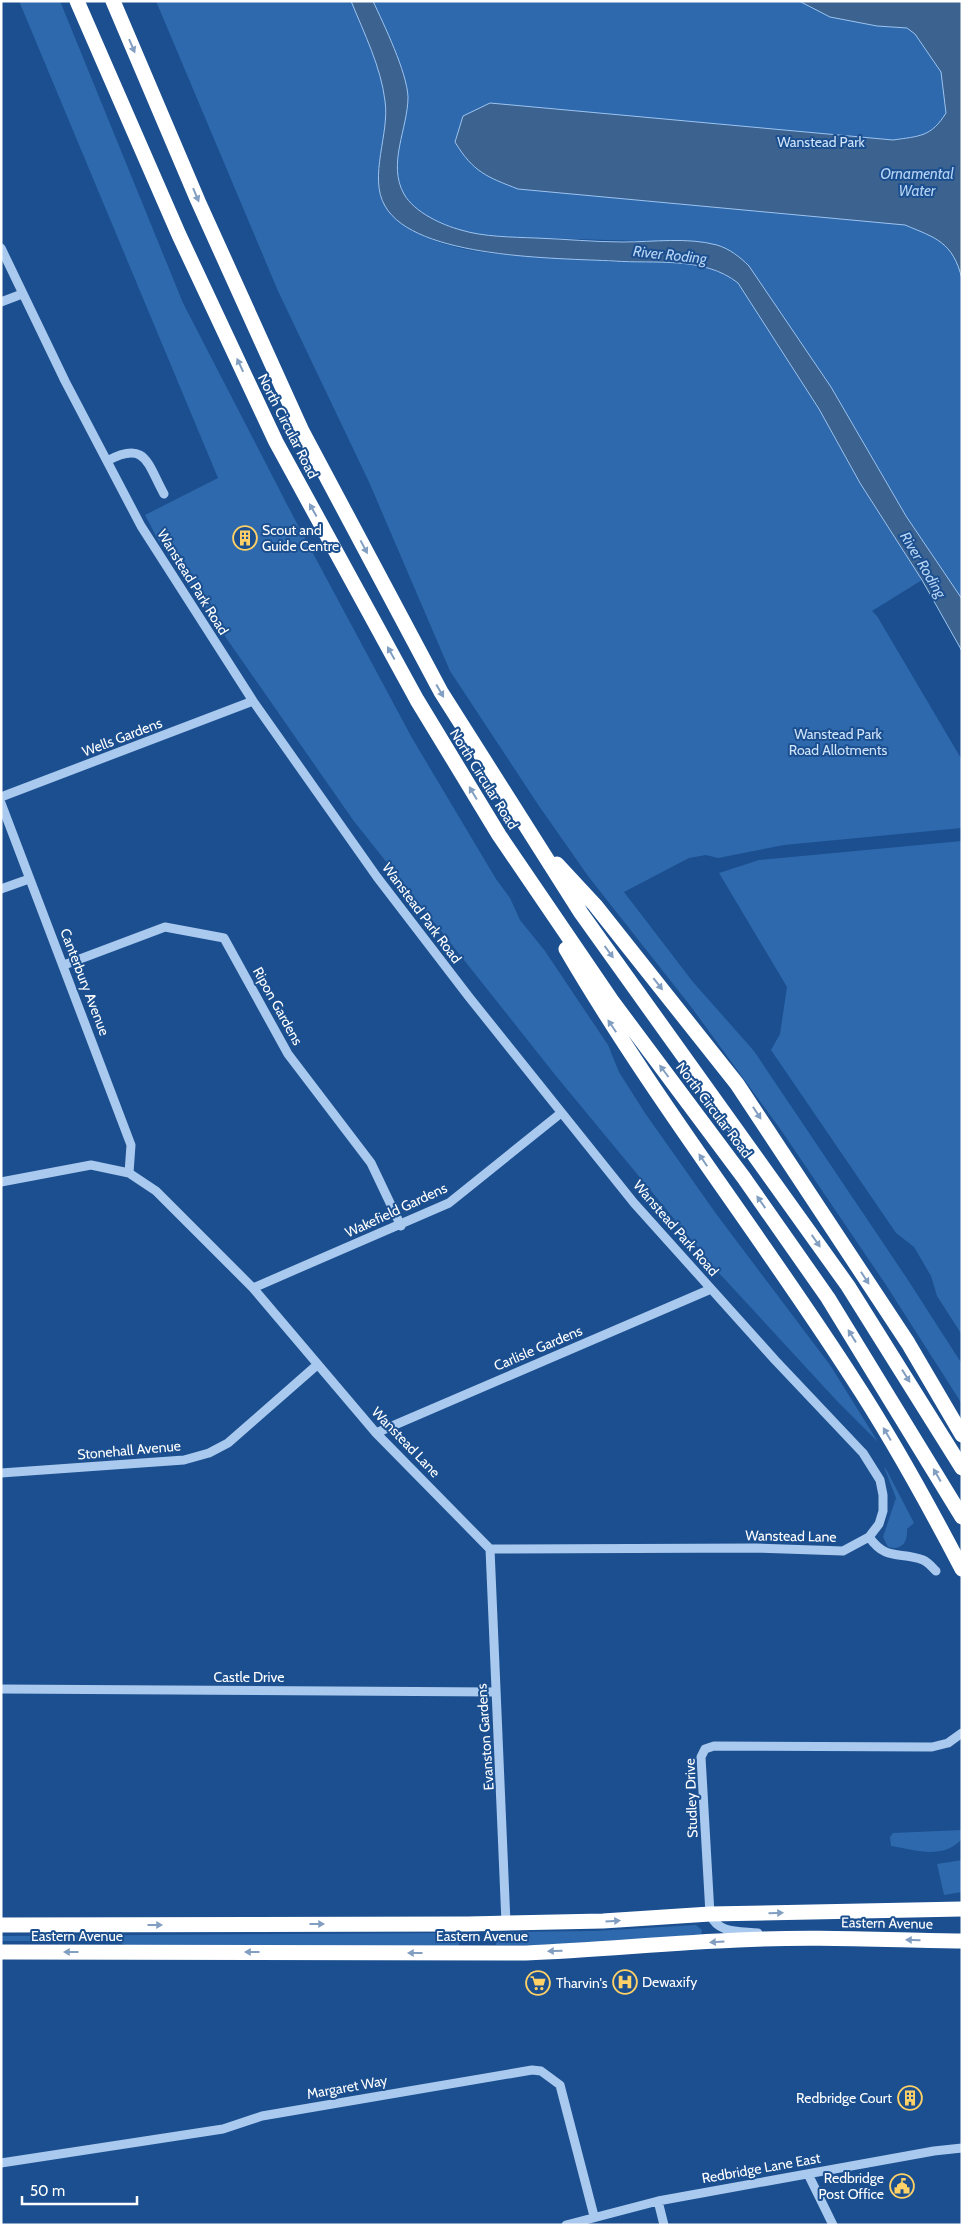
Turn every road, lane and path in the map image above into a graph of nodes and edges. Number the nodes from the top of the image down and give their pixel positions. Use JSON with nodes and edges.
{"nodes":[{"id":1,"x":77,"y":1,"type":"edge"},
{"id":2,"x":113,"y":1,"type":"edge"},
{"id":3,"x":1,"y":248,"type":"edge"},
{"id":4,"x":22,"y":294,"type":"junction"},
{"id":5,"x":1,"y":302,"type":"edge"},
{"id":6,"x":107,"y":461,"type":"junction"},
{"id":7,"x":164,"y":494,"type":"dead end"},
{"id":8,"x":253,"y":702,"type":"junction"},
{"id":9,"x":1,"y":797,"type":"edge"},
{"id":10,"x":1,"y":803,"type":"edge"},
{"id":11,"x":499,"y":834,"type":"junction"},
{"id":12,"x":531,"y":836,"type":"junction"},
{"id":13,"x":29,"y":879,"type":"junction"},
{"id":14,"x":1,"y":889,"type":"edge"},
{"id":15,"x":64,"y":965,"type":"junction"},
{"id":16,"x":561,"y":1113,"type":"junction"},
{"id":17,"x":130,"y":1173,"type":"junction"},
{"id":18,"x":1,"y":1182,"type":"edge"},
{"id":19,"x":401,"y":1226,"type":"junction"},
{"id":20,"x":253,"y":1288,"type":"junction"},
{"id":21,"x":711,"y":1289,"type":"junction"},
{"id":22,"x":317,"y":1365,"type":"junction"},
{"id":23,"x":376,"y":1433,"type":"junction"},
{"id":24,"x":962,"y":1435,"type":"edge"},
{"id":25,"x":962,"y":1468,"type":"edge"},
{"id":26,"x":1,"y":1473,"type":"edge"},
{"id":27,"x":962,"y":1517,"type":"edge"},
{"id":28,"x":869,"y":1537,"type":"junction"},
{"id":29,"x":490,"y":1548,"type":"junction"},
{"id":30,"x":962,"y":1569,"type":"edge"},
{"id":31,"x":936,"y":1571,"type":"dead end"},
{"id":32,"x":1,"y":1689,"type":"edge"},
{"id":33,"x":496,"y":1692,"type":"junction"},
{"id":34,"x":962,"y":1733,"type":"edge"},
{"id":35,"x":962,"y":1909,"type":"edge"},
{"id":36,"x":710,"y":1914,"type":"junction"},
{"id":37,"x":506,"y":1923,"type":"junction"},
{"id":38,"x":1,"y":1925,"type":"edge"},
{"id":39,"x":836,"y":1938,"type":"junction"},
{"id":40,"x":962,"y":1941,"type":"edge"},
{"id":41,"x":1,"y":1952,"type":"edge"},
{"id":42,"x":962,"y":2148,"type":"edge"},
{"id":43,"x":1,"y":2163,"type":"edge"},
{"id":44,"x":808,"y":2174,"type":"junction"},
{"id":45,"x":658,"y":2201,"type":"junction"},
{"id":46,"x":594,"y":2216,"type":"junction"},
{"id":47,"x":566,"y":2225,"type":"edge"},
{"id":48,"x":664,"y":2225,"type":"edge"},
{"id":49,"x":832,"y":2225,"type":"edge"}],
"edges":[{"from":11,"to":1,"type":"highway","name":"North Circular Road","one_way":true},
{"from":2,"to":12,"type":"highway","name":"North Circular Road","one_way":true},
{"from":3,"to":4,"type":"street","name":"Wanstead Park Road"},
{"from":4,"to":5,"type":"street"},
{"from":4,"to":6,"type":"street","name":"Wanstead Park Road"},
{"from":6,"to":7,"type":"street"},
{"from":6,"to":8,"type":"street","name":"Wanstead Park Road"},
{"from":8,"to":9,"type":"street","name":"Wells Gardens"},
{"from":8,"to":16,"type":"street","name":"Wanstead Park Road"},
{"from":10,"to":13,"type":"street","name":"Canterbury Avenue"},
{"from":27,"to":11,"type":"highway","name":"North Circular Road","one_way":true},
{"from":30,"to":11,"type":"highway","one_way":true},
{"from":12,"to":24,"type":"highway","one_way":true},
{"from":12,"to":25,"type":"highway","name":"North Circular Road","one_way":true},
{"from":13,"to":14,"type":"street"},
{"from":13,"to":15,"type":"street","name":"Canterbury Avenue"},
{"from":15,"to":17,"type":"street","name":"Canterbury Avenue"},
{"from":15,"to":19,"type":"street","name":"Ripon Gardens"},
{"from":16,"to":19,"type":"street","name":"Wakefield Gardens"},
{"from":16,"to":21,"type":"street","name":"Wanstead Park Road"},
{"from":17,"to":18,"type":"street","name":"Wanstead Lane"},
{"from":17,"to":20,"type":"street","name":"Wanstead Lane"},
{"from":19,"to":20,"type":"street","name":"Wakefield Gardens"},
{"from":20,"to":22,"type":"street","name":"Wanstead Lane"},
{"from":21,"to":23,"type":"street","name":"Carlisle Gardens"},
{"from":21,"to":28,"type":"street","name":"Wanstead Park Road"},
{"from":22,"to":23,"type":"street","name":"Wanstead Lane"},
{"from":22,"to":26,"type":"street","name":"Stonehall Avenue"},
{"from":23,"to":29,"type":"street","name":"Wanstead Lane"},
{"from":28,"to":29,"type":"street","name":"Wanstead Lane"},
{"from":28,"to":31,"type":"street"},
{"from":29,"to":33,"type":"street","name":"Evanston Gardens"},
{"from":32,"to":33,"type":"street","name":"Castle Drive"},
{"from":33,"to":37,"type":"street","name":"Evanston Gardens"},
{"from":34,"to":36,"type":"street","name":"Studley Drive"},
{"from":36,"to":35,"type":"highway","name":"Eastern Avenue","one_way":true},
{"from":37,"to":36,"type":"highway","name":"Eastern Avenue","one_way":true},
{"from":36,"to":39,"type":"street"},
{"from":38,"to":37,"type":"highway","name":"Eastern Avenue","one_way":true},
{"from":40,"to":39,"type":"highway","name":"Eastern Avenue","one_way":true},
{"from":39,"to":41,"type":"highway","name":"Eastern Avenue","one_way":true},
{"from":42,"to":44,"type":"street","name":"Redbridge Lane East"},
{"from":43,"to":46,"type":"street","name":"Margaret Way"},
{"from":44,"to":45,"type":"street","name":"Redbridge Lane East"},
{"from":44,"to":49,"type":"street"},
{"from":45,"to":46,"type":"street","name":"Redbridge Lane East"},
{"from":45,"to":48,"type":"street"},
{"from":46,"to":47,"type":"street","name":"Redbridge Lane East"}]}
